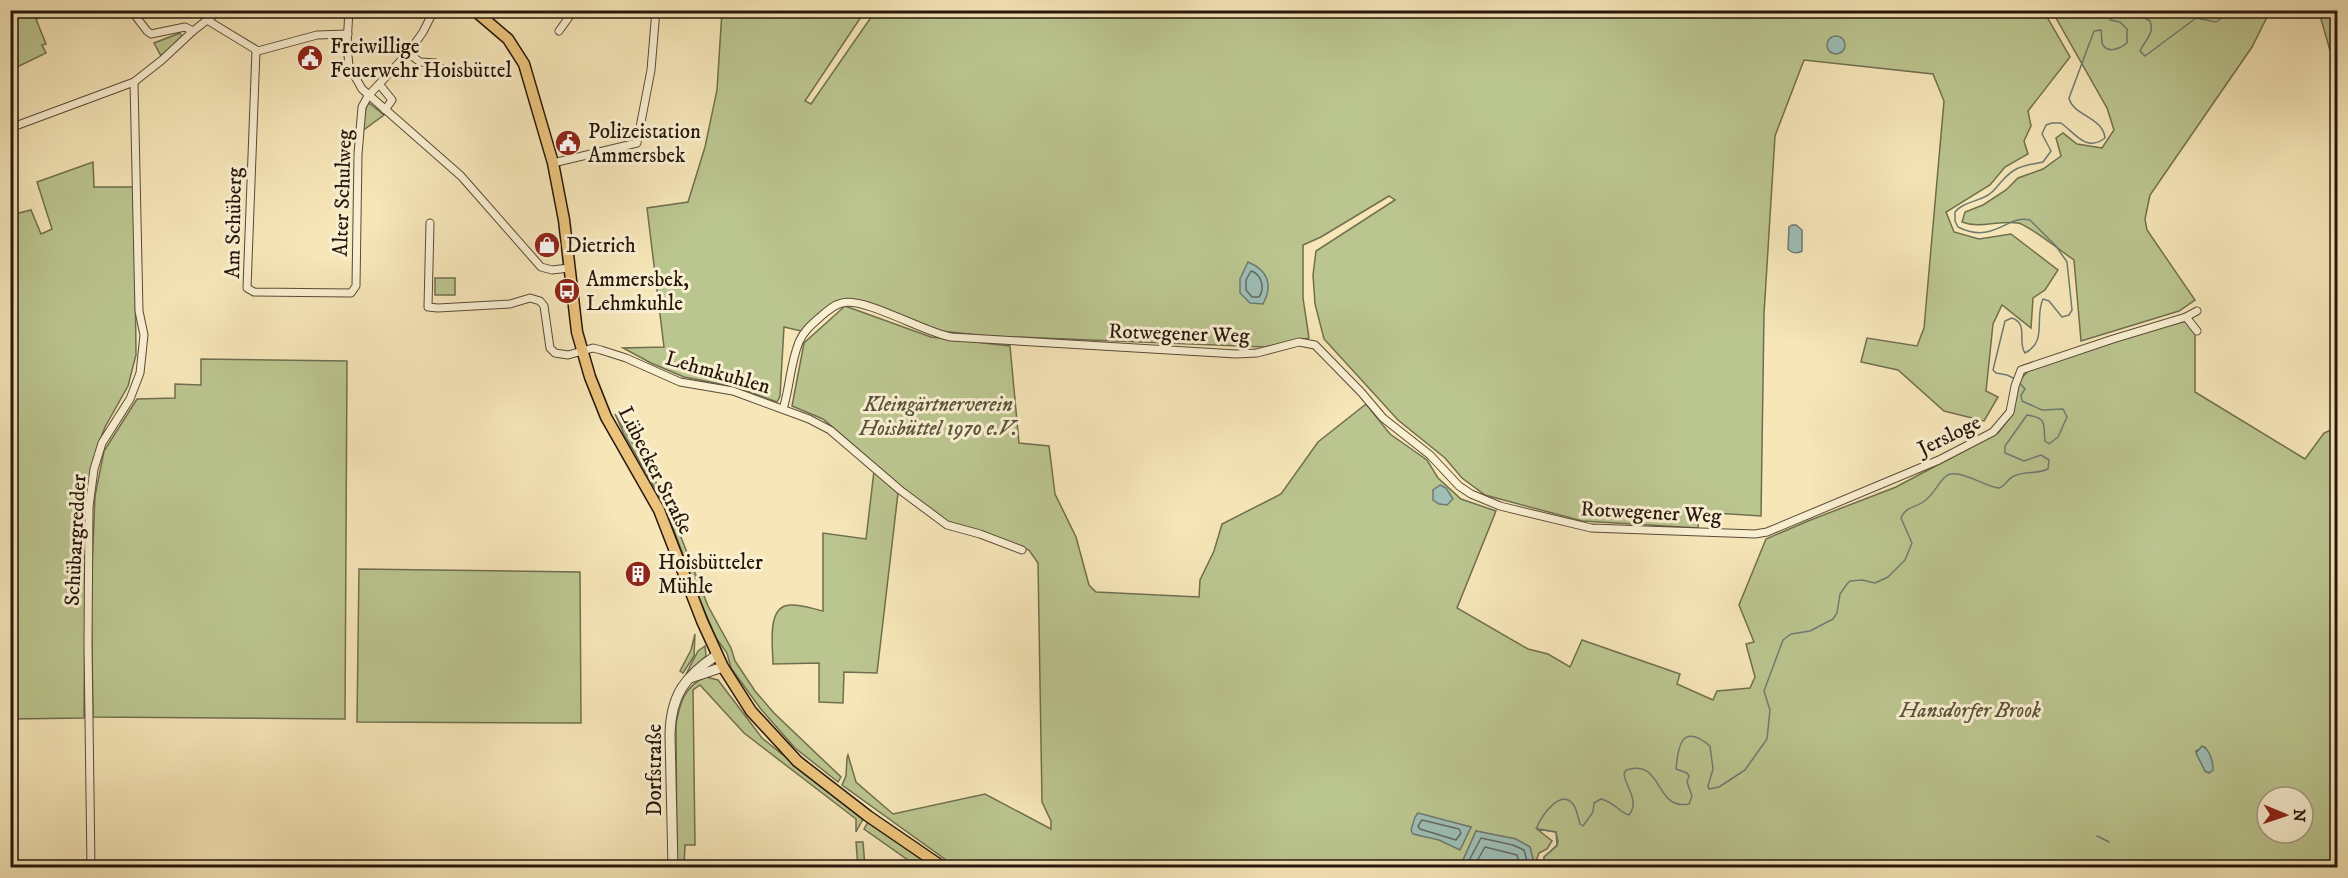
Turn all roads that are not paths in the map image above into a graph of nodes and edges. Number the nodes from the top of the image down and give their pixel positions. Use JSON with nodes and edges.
{"nodes":[{"id":1,"x":131,"y":10,"type":"edge"},
{"id":2,"x":220,"y":10,"type":"edge"},
{"id":3,"x":349,"y":10,"type":"edge"},
{"id":4,"x":434,"y":10,"type":"edge"},
{"id":5,"x":474,"y":10,"type":"edge"},
{"id":6,"x":574,"y":10,"type":"edge"},
{"id":7,"x":656,"y":10,"type":"edge"},
{"id":8,"x":207,"y":20,"type":"junction"},
{"id":9,"x":193,"y":31,"type":"junction"},
{"id":10,"x":559,"y":31,"type":"dead end"},
{"id":11,"x":348,"y":34,"type":"junction"},
{"id":12,"x":256,"y":50,"type":"junction"},
{"id":13,"x":408,"y":52,"type":"junction"},
{"id":14,"x":443,"y":70,"type":"dead end"},
{"id":15,"x":134,"y":82,"type":"junction"},
{"id":16,"x":380,"y":85,"type":"junction"},
{"id":17,"x":368,"y":96,"type":"junction"},
{"id":18,"x":385,"y":110,"type":"junction"},
{"id":19,"x":10,"y":128,"type":"edge"},
{"id":20,"x":553,"y":163,"type":"junction"},
{"id":21,"x":430,"y":223,"type":"dead end"},
{"id":22,"x":569,"y":268,"type":"junction"},
{"id":23,"x":354,"y":292,"type":"joint"},
{"id":24,"x":2197,"y":311,"type":"dead end"},
{"id":25,"x":2186,"y":317,"type":"junction"},
{"id":26,"x":2196,"y":331,"type":"dead end"},
{"id":27,"x":582,"y":352,"type":"junction"},
{"id":28,"x":783,"y":409,"type":"junction"},
{"id":29,"x":1761,"y":534,"type":"joint"},
{"id":30,"x":1022,"y":550,"type":"dead end"},
{"id":31,"x":717,"y":655,"type":"junction"},
{"id":32,"x":723,"y":667,"type":"junction"},
{"id":33,"x":690,"y":678,"type":"junction"},
{"id":34,"x":91,"y":867,"type":"edge"},
{"id":35,"x":673,"y":867,"type":"edge"},
{"id":36,"x":944,"y":867,"type":"edge"}],
"edges":[{"from":1,"to":9,"type":"street"},
{"from":2,"to":8,"type":"street"},
{"from":3,"to":11,"type":"street"},
{"from":4,"to":13,"type":"street"},
{"from":5,"to":20,"type":"main road","name":"Lübecker Straße"},
{"from":6,"to":10,"type":"street"},
{"from":7,"to":20,"type":"street"},
{"from":8,"to":9,"type":"street"},
{"from":8,"to":12,"type":"street"},
{"from":9,"to":15,"type":"street"},
{"from":11,"to":12,"type":"street"},
{"from":11,"to":17,"type":"street"},
{"from":12,"to":23,"type":"street","name":"Am Schüberg"},
{"from":13,"to":14,"type":"street"},
{"from":13,"to":16,"type":"street"},
{"from":15,"to":19,"type":"street"},
{"from":15,"to":34,"type":"street","name":"Schübargredder"},
{"from":16,"to":17,"type":"street"},
{"from":16,"to":18,"type":"street"},
{"from":17,"to":18,"type":"street"},
{"from":17,"to":23,"type":"street","name":"Alter Schulweg"},
{"from":18,"to":22,"type":"street"},
{"from":20,"to":22,"type":"main road","name":"Lübecker Straße"},
{"from":21,"to":27,"type":"street","name":"Lehmkuhlen"},
{"from":22,"to":27,"type":"main road","name":"Lübecker Straße"},
{"from":24,"to":25,"type":"street","name":"Jersloge"},
{"from":25,"to":26,"type":"street"},
{"from":25,"to":29,"type":"street","name":"Jersloge"},
{"from":27,"to":28,"type":"street","name":"Lehmkuhlen"},
{"from":27,"to":31,"type":"main road","name":"Lübecker Straße"},
{"from":28,"to":29,"type":"street","name":"Rotwegener Weg"},
{"from":28,"to":30,"type":"street","name":"Lehmkuhlen"},
{"from":31,"to":32,"type":"main road","name":"Lübecker Straße"},
{"from":31,"to":33,"type":"street","name":"Dorfstraße"},
{"from":32,"to":33,"type":"street"},
{"from":32,"to":36,"type":"main road","name":"Lübecker Straße"},
{"from":33,"to":35,"type":"street","name":"Dorfstraße"}]}
